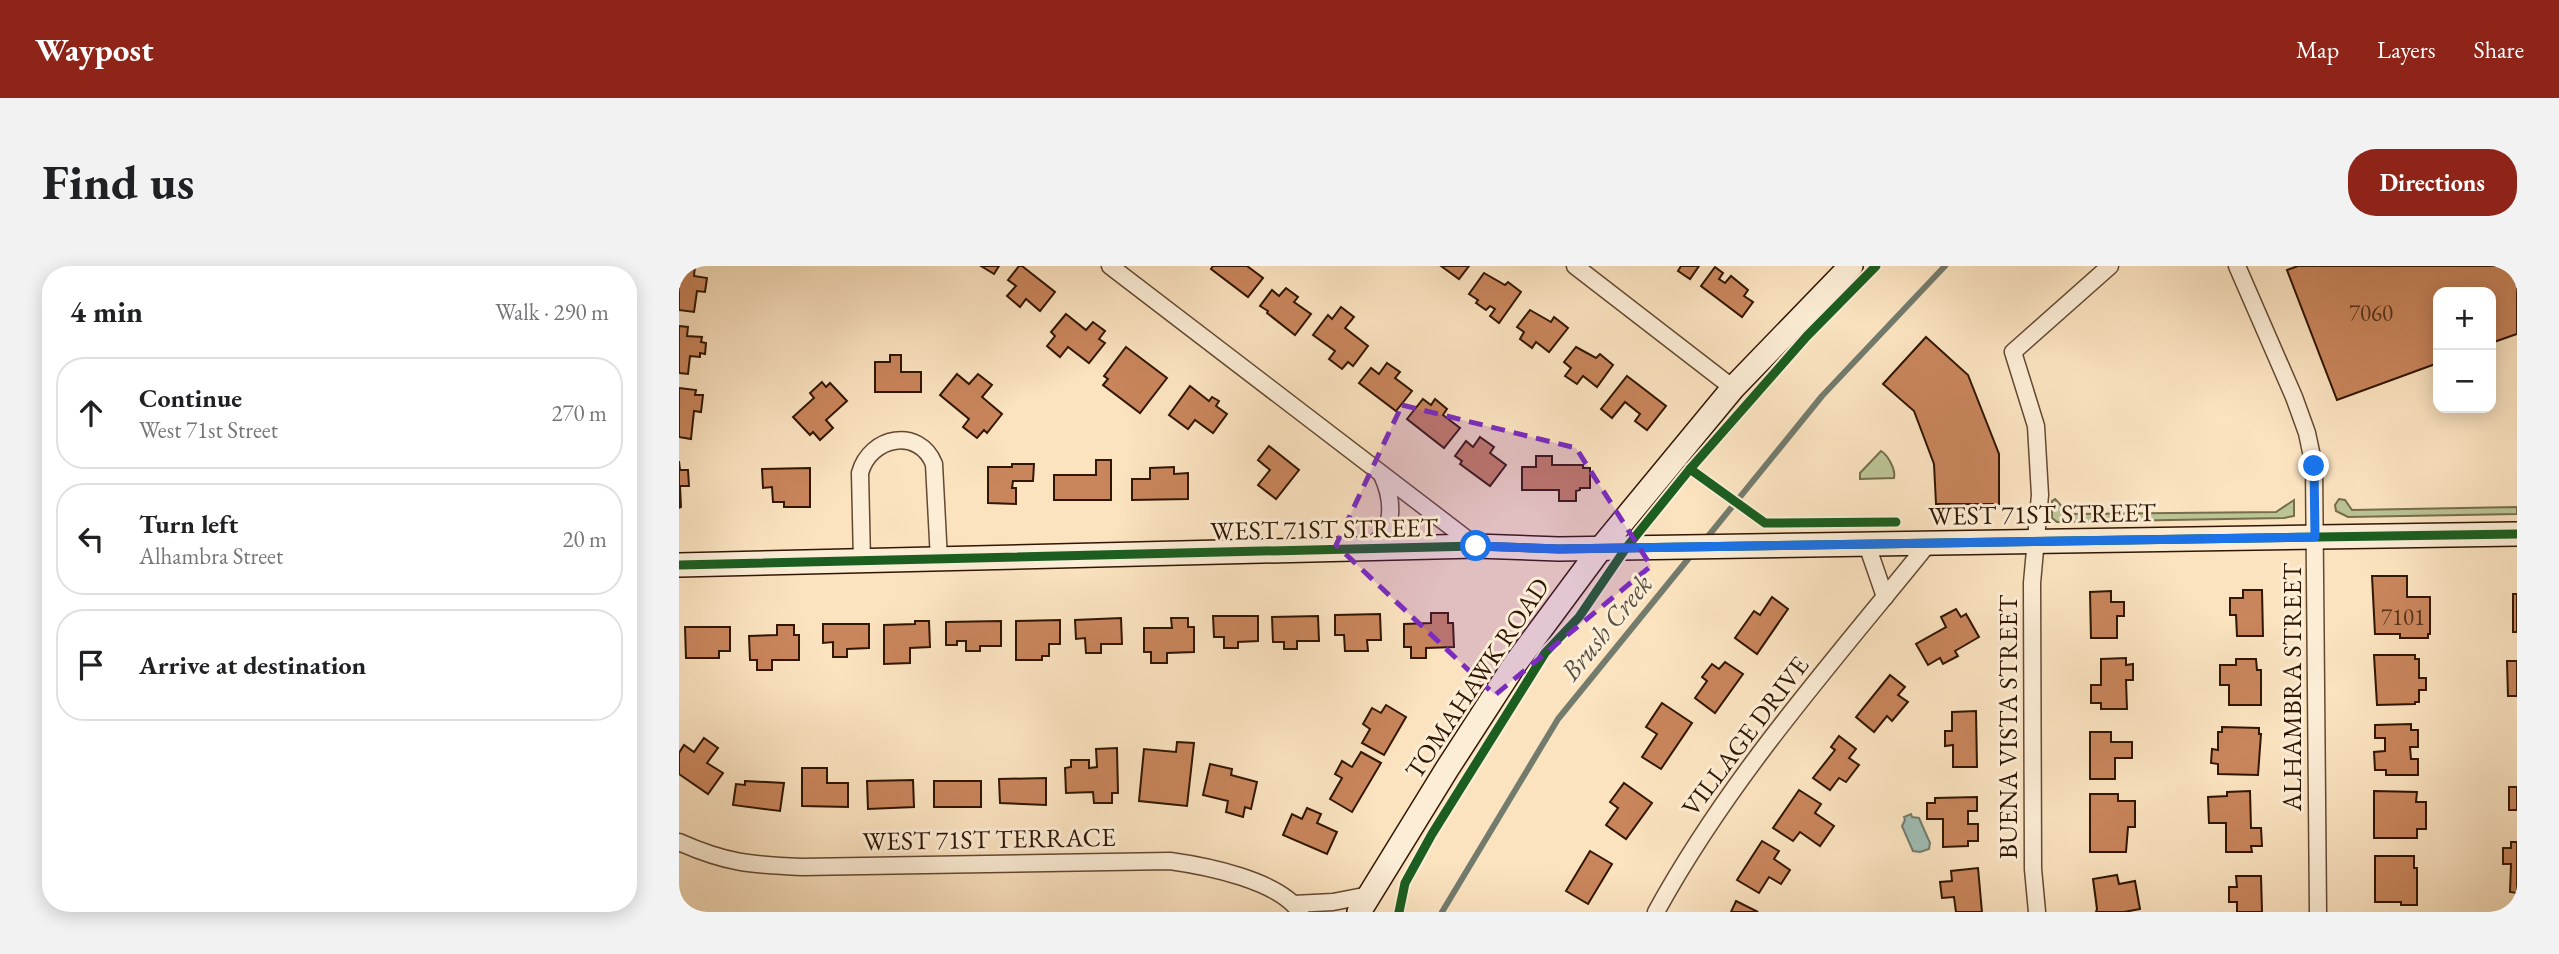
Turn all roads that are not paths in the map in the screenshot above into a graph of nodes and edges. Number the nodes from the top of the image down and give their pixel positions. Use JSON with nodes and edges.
{"nodes":[{"id":1,"x":1110,"y":266,"type":"edge"},
{"id":2,"x":1575,"y":266,"type":"edge"},
{"id":3,"x":1851,"y":266,"type":"edge"},
{"id":4,"x":2110,"y":266,"type":"edge"},
{"id":5,"x":2237,"y":266,"type":"edge"},
{"id":6,"x":1733,"y":388,"type":"junction"},
{"id":7,"x":1382,"y":475,"type":"junction"},
{"id":8,"x":2517,"y":534,"type":"edge"},
{"id":9,"x":2315,"y":537,"type":"junction"},
{"id":10,"x":2035,"y":542,"type":"junction"},
{"id":11,"x":1928,"y":544,"type":"junction"},
{"id":12,"x":1867,"y":545,"type":"junction"},
{"id":13,"x":1476,"y":546,"type":"junction"},
{"id":14,"x":1601,"y":548,"type":"junction"},
{"id":15,"x":1362,"y":550,"type":"junction"},
{"id":16,"x":939,"y":560,"type":"junction"},
{"id":17,"x":862,"y":561,"type":"junction"},
{"id":18,"x":679,"y":565,"type":"edge"},
{"id":19,"x":1885,"y":597,"type":"junction"},
{"id":20,"x":679,"y":842,"type":"edge"},
{"id":21,"x":1364,"y":904,"type":"edge"},
{"id":22,"x":1297,"y":908,"type":"edge"},
{"id":23,"x":1656,"y":912,"type":"edge"},
{"id":24,"x":2037,"y":912,"type":"edge"},
{"id":25,"x":2318,"y":912,"type":"edge"}],
"edges":[{"from":1,"to":7,"type":"street"},
{"from":2,"to":6,"type":"street"},
{"from":3,"to":6,"type":"street","name":"TOMAHAWK ROAD"},
{"from":4,"to":10,"type":"street","name":"BUENA VISTA STREET"},
{"from":5,"to":9,"type":"street","name":"ALHAMBRA STREET"},
{"from":6,"to":14,"type":"street","name":"TOMAHAWK ROAD"},
{"from":7,"to":13,"type":"street"},
{"from":7,"to":15,"type":"street"},
{"from":8,"to":9,"type":"street","name":"WEST 71ST STREET"},
{"from":9,"to":10,"type":"street","name":"WEST 71ST STREET"},
{"from":9,"to":25,"type":"street","name":"ALHAMBRA STREET"},
{"from":10,"to":11,"type":"street","name":"WEST 71ST STREET"},
{"from":10,"to":24,"type":"street","name":"BUENA VISTA STREET"},
{"from":11,"to":12,"type":"street","name":"WEST 71ST STREET"},
{"from":11,"to":19,"type":"street","name":"VILLAGE DRIVE"},
{"from":12,"to":14,"type":"street","name":"WEST 71ST STREET"},
{"from":12,"to":19,"type":"street"},
{"from":13,"to":14,"type":"street","name":"WEST 71ST STREET"},
{"from":13,"to":15,"type":"street","name":"WEST 71ST STREET"},
{"from":14,"to":21,"type":"street","name":"TOMAHAWK ROAD"},
{"from":15,"to":16,"type":"street","name":"WEST 71ST STREET"},
{"from":16,"to":17,"type":"street","name":"WEST 71ST STREET"},
{"from":16,"to":17,"type":"street"},
{"from":17,"to":18,"type":"street","name":"WEST 71ST STREET"},
{"from":19,"to":23,"type":"street","name":"VILLAGE DRIVE"},
{"from":20,"to":22,"type":"street","name":"WEST 71ST TERRACE"},
{"from":21,"to":22,"type":"street","name":"WEST 71ST TERRACE"}]}
